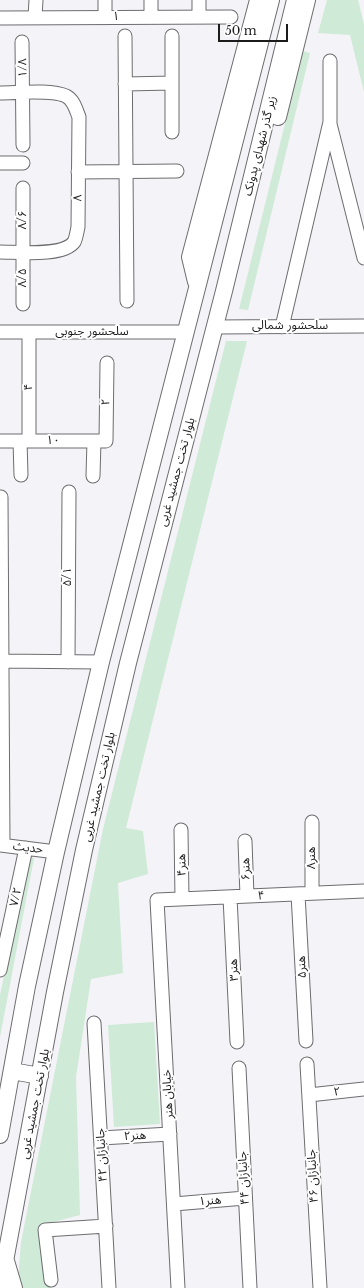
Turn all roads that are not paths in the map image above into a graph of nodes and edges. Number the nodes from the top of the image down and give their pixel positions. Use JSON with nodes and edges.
{"nodes":[{"id":1,"x":36,"y":0,"type":"edge"},
{"id":2,"x":105,"y":0,"type":"edge"},
{"id":3,"x":151,"y":0,"type":"edge"},
{"id":4,"x":199,"y":0,"type":"edge"},
{"id":5,"x":258,"y":0,"type":"edge"},
{"id":6,"x":271,"y":0,"type":"edge"},
{"id":7,"x":295,"y":0,"type":"edge"},
{"id":8,"x":307,"y":0,"type":"edge"},
{"id":9,"x":35,"y":17,"type":"junction"},
{"id":10,"x":105,"y":17,"type":"junction"},
{"id":11,"x":151,"y":17,"type":"junction"},
{"id":12,"x":199,"y":17,"type":"junction"},
{"id":13,"x":232,"y":17,"type":"dead end"},
{"id":14,"x":0,"y":18,"type":"edge"},
{"id":15,"x":125,"y":36,"type":"dead end"},
{"id":16,"x":172,"y":36,"type":"dead end"},
{"id":17,"x":22,"y":42,"type":"dead end"},
{"id":18,"x":330,"y":61,"type":"dead end"},
{"id":19,"x":172,"y":83,"type":"junction"},
{"id":20,"x":125,"y":84,"type":"junction"},
{"id":21,"x":0,"y":94,"type":"edge"},
{"id":22,"x":23,"y":94,"type":"junction"},
{"id":23,"x":330,"y":122,"type":"junction"},
{"id":24,"x":172,"y":132,"type":"dead end"},
{"id":25,"x":23,"y":144,"type":"dead end"},
{"id":26,"x":0,"y":163,"type":"edge"},
{"id":27,"x":23,"y":163,"type":"dead end"},
{"id":28,"x":78,"y":172,"type":"junction"},
{"id":29,"x":126,"y":172,"type":"junction"},
{"id":30,"x":177,"y":172,"type":"dead end"},
{"id":31,"x":23,"y":188,"type":"dead end"},
{"id":32,"x":0,"y":252,"type":"edge"},
{"id":33,"x":23,"y":252,"type":"junction"},
{"id":34,"x":364,"y":258,"type":"edge"},
{"id":35,"x":197,"y":283,"type":"junction"},
{"id":36,"x":224,"y":291,"type":"junction"},
{"id":37,"x":127,"y":301,"type":"dead end"},
{"id":38,"x":23,"y":304,"type":"dead end"},
{"id":39,"x":282,"y":326,"type":"junction"},
{"id":40,"x":364,"y":326,"type":"edge"},
{"id":41,"x":215,"y":327,"type":"junction"},
{"id":42,"x":0,"y":332,"type":"edge"},
{"id":43,"x":29,"y":332,"type":"junction"},
{"id":44,"x":185,"y":332,"type":"junction"},
{"id":45,"x":107,"y":363,"type":"dead end"},
{"id":46,"x":0,"y":441,"type":"edge"},
{"id":47,"x":25,"y":441,"type":"junction"},
{"id":48,"x":100,"y":441,"type":"junction"},
{"id":49,"x":21,"y":475,"type":"dead end"},
{"id":50,"x":93,"y":476,"type":"dead end"},
{"id":51,"x":69,"y":492,"type":"dead end"},
{"id":52,"x":1,"y":497,"type":"edge"},
{"id":53,"x":1,"y":661,"type":"edge"},
{"id":54,"x":68,"y":662,"type":"junction"},
{"id":55,"x":101,"y":662,"type":"junction"},
{"id":56,"x":312,"y":822,"type":"dead end"},
{"id":57,"x":181,"y":830,"type":"dead end"},
{"id":58,"x":245,"y":841,"type":"dead end"},
{"id":59,"x":2,"y":845,"type":"edge"},
{"id":60,"x":26,"y":848,"type":"junction"},
{"id":61,"x":56,"y":852,"type":"junction"},
{"id":62,"x":364,"y":891,"type":"edge"},
{"id":63,"x":312,"y":893,"type":"junction"},
{"id":64,"x":298,"y":894,"type":"junction"},
{"id":65,"x":247,"y":896,"type":"junction"},
{"id":66,"x":230,"y":897,"type":"junction"},
{"id":67,"x":182,"y":899,"type":"junction"},
{"id":68,"x":157,"y":900,"type":"joint"},
{"id":69,"x":0,"y":970,"type":"edge"},
{"id":70,"x":94,"y":1023,"type":"dead end"},
{"id":71,"x":306,"y":1041,"type":"dead end"},
{"id":72,"x":237,"y":1042,"type":"dead end"},
{"id":73,"x":307,"y":1064,"type":"dead end"},
{"id":74,"x":239,"y":1068,"type":"dead end"},
{"id":75,"x":12,"y":1072,"type":"junction"},
{"id":76,"x":40,"y":1076,"type":"junction"},
{"id":77,"x":364,"y":1089,"type":"edge"},
{"id":78,"x":309,"y":1095,"type":"junction"},
{"id":79,"x":170,"y":1134,"type":"junction"},
{"id":80,"x":0,"y":1135,"type":"edge"},
{"id":81,"x":101,"y":1138,"type":"junction"},
{"id":82,"x":246,"y":1198,"type":"junction"},
{"id":83,"x":174,"y":1204,"type":"junction"},
{"id":84,"x":106,"y":1226,"type":"junction"},
{"id":85,"x":6,"y":1258,"type":"junction"},
{"id":86,"x":51,"y":1280,"type":"dead end"},
{"id":87,"x":0,"y":1288,"type":"edge"},
{"id":88,"x":14,"y":1288,"type":"edge"},
{"id":89,"x":109,"y":1288,"type":"edge"},
{"id":90,"x":178,"y":1288,"type":"edge"},
{"id":91,"x":250,"y":1288,"type":"edge"},
{"id":92,"x":320,"y":1288,"type":"edge"}],
"edges":[{"from":1,"to":9,"type":"street"},
{"from":2,"to":10,"type":"street"},
{"from":3,"to":11,"type":"street"},
{"from":4,"to":12,"type":"street"},
{"from":5,"to":35,"type":"main road"},
{"from":6,"to":35,"type":"main road"},
{"from":7,"to":36,"type":"main road","name":"زیر گذر شهدای پدونک"},
{"from":8,"to":36,"type":"main road"},
{"from":9,"to":10,"type":"street","name":"۱"},
{"from":9,"to":14,"type":"street","name":"۱"},
{"from":10,"to":11,"type":"street","name":"۱"},
{"from":11,"to":12,"type":"street","name":"۱"},
{"from":12,"to":13,"type":"street","name":"۱"},
{"from":15,"to":20,"type":"street"},
{"from":16,"to":19,"type":"street"},
{"from":17,"to":22,"type":"street","name":"۱/۸"},
{"from":18,"to":23,"type":"street"},
{"from":19,"to":20,"type":"street"},
{"from":19,"to":24,"type":"street"},
{"from":20,"to":29,"type":"street"},
{"from":21,"to":22,"type":"street"},
{"from":22,"to":25,"type":"street","name":"۱/۸"},
{"from":22,"to":28,"type":"street","name":"۸"},
{"from":23,"to":34,"type":"street"},
{"from":23,"to":39,"type":"street"},
{"from":26,"to":27,"type":"street"},
{"from":28,"to":29,"type":"street"},
{"from":28,"to":33,"type":"street","name":"۸"},
{"from":29,"to":30,"type":"street"},
{"from":29,"to":37,"type":"street"},
{"from":31,"to":33,"type":"street","name":"۸/۶"},
{"from":32,"to":33,"type":"street","name":"۸"},
{"from":33,"to":38,"type":"street","name":"۸/۵"},
{"from":35,"to":44,"type":"main road"},
{"from":36,"to":41,"type":"main road","name":"بلوار تخت جمشید غربی"},
{"from":39,"to":40,"type":"street","name":"سلحشور شمالی"},
{"from":39,"to":41,"type":"street","name":"سلحشور شمالی"},
{"from":41,"to":76,"type":"main road","name":"بلوار تخت جمشید غربی"},
{"from":42,"to":43,"type":"street","name":"سلحشور جنوبی"},
{"from":43,"to":44,"type":"street","name":"سلحشور جنوبی"},
{"from":43,"to":47,"type":"street","name":"۴"},
{"from":44,"to":55,"type":"main road"},
{"from":45,"to":48,"type":"street","name":"۲"},
{"from":46,"to":47,"type":"street","name":"۱۰"},
{"from":47,"to":48,"type":"street","name":"۱۰"},
{"from":47,"to":49,"type":"street","name":"۴"},
{"from":48,"to":50,"type":"street","name":"۲"},
{"from":51,"to":54,"type":"street","name":"۵/۱"},
{"from":52,"to":53,"type":"street"},
{"from":53,"to":54,"type":"street"},
{"from":53,"to":59,"type":"street"},
{"from":54,"to":55,"type":"street"},
{"from":55,"to":61,"type":"main road"},
{"from":56,"to":63,"type":"street","name":"هنر۸"},
{"from":57,"to":67,"type":"street","name":"هنر۴"},
{"from":58,"to":65,"type":"street","name":"هنر۶"},
{"from":59,"to":60,"type":"street","name":"حدیث"},
{"from":60,"to":61,"type":"street","name":"حدیث"},
{"from":60,"to":69,"type":"street","name":"۷/۲"},
{"from":61,"to":75,"type":"main road"},
{"from":62,"to":63,"type":"street","name":"۴"},
{"from":63,"to":64,"type":"street","name":"۴"},
{"from":64,"to":65,"type":"street","name":"۴"},
{"from":64,"to":71,"type":"street","name":"هنر۵"},
{"from":65,"to":66,"type":"street","name":"۴"},
{"from":66,"to":67,"type":"street","name":"۴"},
{"from":66,"to":72,"type":"street","name":"هنر۳"},
{"from":67,"to":68,"type":"street","name":"۴"},
{"from":68,"to":79,"type":"street","name":"خیابان هنر"},
{"from":70,"to":81,"type":"street","name":"۴۲ جانبازان"},
{"from":73,"to":78,"type":"street","name":"۴۶ جانبازان"},
{"from":74,"to":82,"type":"street","name":"۴۴ جانبازان"},
{"from":75,"to":76,"type":"main road"},
{"from":75,"to":80,"type":"main road"},
{"from":76,"to":85,"type":"main road","name":"بلوار تخت جمشید غربی"},
{"from":77,"to":78,"type":"street","name":"۲"},
{"from":78,"to":92,"type":"street","name":"۴۶ جانبازان"},
{"from":79,"to":81,"type":"street","name":"هنر۲"},
{"from":79,"to":83,"type":"street","name":"خیابان هنر"},
{"from":81,"to":84,"type":"street","name":"۴۲ جانبازان"},
{"from":82,"to":83,"type":"street","name":"هنر۱"},
{"from":82,"to":91,"type":"street","name":"۴۴ جانبازان"},
{"from":83,"to":90,"type":"street","name":"خیابان هنر"},
{"from":84,"to":86,"type":"street"},
{"from":84,"to":89,"type":"street","name":"۴۲ جانبازان"},
{"from":85,"to":87,"type":"main road","name":"بلوار تخت جمشید غربی"},
{"from":85,"to":88,"type":"main road"}]}
